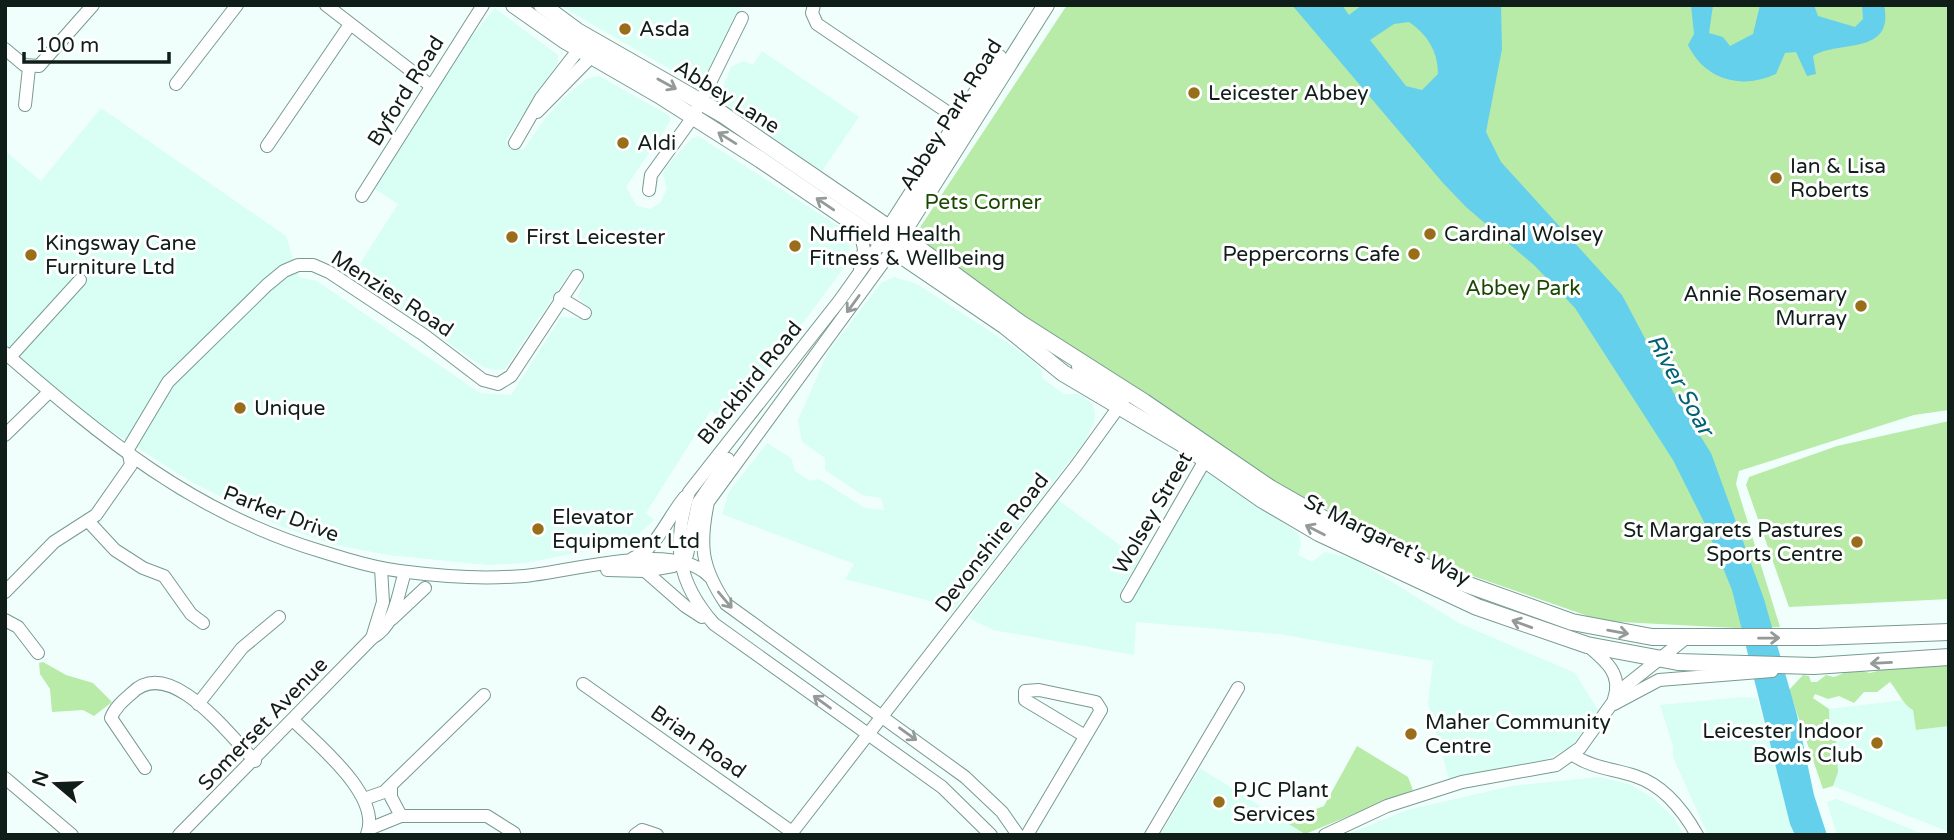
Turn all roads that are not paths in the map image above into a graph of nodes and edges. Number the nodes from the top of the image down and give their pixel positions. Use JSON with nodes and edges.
{"nodes":[{"id":1,"x":93,"y":5,"type":"edge"},
{"id":2,"x":237,"y":5,"type":"edge"},
{"id":3,"x":326,"y":5,"type":"edge"},
{"id":4,"x":483,"y":5,"type":"edge"},
{"id":5,"x":514,"y":5,"type":"edge"},
{"id":6,"x":520,"y":5,"type":"edge"},
{"id":7,"x":814,"y":5,"type":"edge"},
{"id":8,"x":1034,"y":5,"type":"edge"},
{"id":9,"x":1046,"y":5,"type":"edge"},
{"id":10,"x":538,"y":12,"type":"edge"},
{"id":11,"x":742,"y":18,"type":"dead end"},
{"id":12,"x":349,"y":26,"type":"junction"},
{"id":13,"x":577,"y":31,"type":"junction"},
{"id":14,"x":5,"y":48,"type":"edge"},
{"id":15,"x":611,"y":49,"type":"junction"},
{"id":16,"x":586,"y":52,"type":"junction"},
{"id":17,"x":27,"y":67,"type":"junction"},
{"id":18,"x":176,"y":84,"type":"dead end"},
{"id":19,"x":431,"y":86,"type":"junction"},
{"id":20,"x":702,"y":101,"type":"junction"},
{"id":21,"x":25,"y":105,"type":"dead end"},
{"id":22,"x":693,"y":117,"type":"junction"},
{"id":23,"x":963,"y":123,"type":"junction"},
{"id":24,"x":515,"y":143,"type":"dead end"},
{"id":25,"x":267,"y":146,"type":"dead end"},
{"id":26,"x":649,"y":190,"type":"dead end"},
{"id":27,"x":362,"y":196,"type":"dead end"},
{"id":28,"x":859,"y":227,"type":"junction"},
{"id":29,"x":891,"y":239,"type":"junction"},
{"id":30,"x":859,"y":274,"type":"junction"},
{"id":31,"x":577,"y":276,"type":"dead end"},
{"id":32,"x":80,"y":280,"type":"dead end"},
{"id":33,"x":561,"y":298,"type":"junction"},
{"id":34,"x":585,"y":313,"type":"dead end"},
{"id":35,"x":1061,"y":348,"type":"junction"},
{"id":36,"x":8,"y":355,"type":"edge"},
{"id":37,"x":769,"y":390,"type":"junction"},
{"id":38,"x":48,"y":393,"type":"junction"},
{"id":39,"x":1129,"y":393,"type":"junction"},
{"id":40,"x":781,"y":400,"type":"junction"},
{"id":41,"x":1118,"y":407,"type":"junction"},
{"id":42,"x":5,"y":435,"type":"edge"},
{"id":43,"x":745,"y":447,"type":"junction"},
{"id":44,"x":1209,"y":454,"type":"junction"},
{"id":45,"x":130,"y":457,"type":"junction"},
{"id":46,"x":689,"y":492,"type":"junction"},
{"id":47,"x":89,"y":522,"type":"junction"},
{"id":48,"x":681,"y":561,"type":"junction"},
{"id":49,"x":623,"y":562,"type":"junction"},
{"id":50,"x":592,"y":567,"type":"junction"},
{"id":51,"x":381,"y":568,"type":"junction"},
{"id":52,"x":645,"y":571,"type":"junction"},
{"id":53,"x":405,"y":572,"type":"junction"},
{"id":54,"x":709,"y":576,"type":"junction"},
{"id":55,"x":425,"y":588,"type":"dead end"},
{"id":56,"x":5,"y":592,"type":"edge"},
{"id":57,"x":1128,"y":596,"type":"dead end"},
{"id":58,"x":279,"y":617,"type":"dead end"},
{"id":59,"x":5,"y":620,"type":"edge"},
{"id":60,"x":391,"y":620,"type":"junction"},
{"id":61,"x":203,"y":623,"type":"dead end"},
{"id":62,"x":714,"y":624,"type":"junction"},
{"id":63,"x":1949,"y":632,"type":"edge"},
{"id":64,"x":372,"y":638,"type":"junction"},
{"id":65,"x":1686,"y":638,"type":"junction"},
{"id":66,"x":1587,"y":645,"type":"junction"},
{"id":67,"x":38,"y":653,"type":"dead end"},
{"id":68,"x":1949,"y":657,"type":"edge"},
{"id":69,"x":1656,"y":660,"type":"junction"},
{"id":70,"x":1719,"y":671,"type":"junction"},
{"id":71,"x":583,"y":684,"type":"dead end"},
{"id":72,"x":1238,"y":688,"type":"dead end"},
{"id":73,"x":484,"y":695,"type":"dead end"},
{"id":74,"x":198,"y":704,"type":"junction"},
{"id":75,"x":1611,"y":705,"type":"junction"},
{"id":76,"x":882,"y":715,"type":"junction"},
{"id":77,"x":294,"y":721,"type":"junction"},
{"id":78,"x":867,"y":734,"type":"junction"},
{"id":79,"x":1085,"y":736,"type":"junction"},
{"id":80,"x":1573,"y":755,"type":"junction"},
{"id":81,"x":255,"y":761,"type":"junction"},
{"id":82,"x":145,"y":768,"type":"dead end"},
{"id":83,"x":5,"y":778,"type":"edge"},
{"id":84,"x":391,"y":786,"type":"junction"},
{"id":85,"x":364,"y":799,"type":"junction"},
{"id":86,"x":401,"y":816,"type":"junction"},
{"id":87,"x":368,"y":832,"type":"edge"},
{"id":88,"x":514,"y":833,"type":"dead end"},
{"id":89,"x":791,"y":833,"type":"edge"},
{"id":90,"x":72,"y":835,"type":"edge"},
{"id":91,"x":179,"y":835,"type":"edge"},
{"id":92,"x":635,"y":835,"type":"edge"},
{"id":93,"x":657,"y":835,"type":"edge"},
{"id":94,"x":991,"y":835,"type":"edge"},
{"id":95,"x":1018,"y":835,"type":"edge"},
{"id":96,"x":1027,"y":835,"type":"edge"},
{"id":97,"x":1151,"y":835,"type":"edge"},
{"id":98,"x":1325,"y":835,"type":"edge"},
{"id":99,"x":1697,"y":835,"type":"edge"}],
"edges":[{"from":1,"to":17,"type":"street"},
{"from":2,"to":18,"type":"street"},
{"from":3,"to":12,"type":"street"},
{"from":4,"to":19,"type":"street","name":"Byford Road"},
{"from":5,"to":10,"type":"main road","name":"Abbey Lane"},
{"from":6,"to":10,"type":"main road","name":"Abbey Lane"},
{"from":7,"to":23,"type":"street"},
{"from":8,"to":23,"type":"main road","name":"Abbey Park Road"},
{"from":9,"to":23,"type":"main road","name":"Abbey Park Road"},
{"from":10,"to":13,"type":"main road","name":"Abbey Lane"},
{"from":10,"to":16,"type":"main road","name":"Abbey Lane"},
{"from":11,"to":20,"type":"street"},
{"from":12,"to":19,"type":"street"},
{"from":12,"to":25,"type":"street"},
{"from":13,"to":15,"type":"main road","name":"Abbey Lane"},
{"from":13,"to":16,"type":"street"},
{"from":14,"to":17,"type":"street"},
{"from":15,"to":16,"type":"street"},
{"from":15,"to":20,"type":"main road","name":"Abbey Lane","one_way":true},
{"from":16,"to":22,"type":"main road","name":"Abbey Lane"},
{"from":16,"to":24,"type":"street"},
{"from":17,"to":21,"type":"street"},
{"from":19,"to":27,"type":"street","name":"Byford Road"},
{"from":20,"to":22,"type":"street"},
{"from":20,"to":29,"type":"main road","name":"Abbey Lane"},
{"from":22,"to":26,"type":"street"},
{"from":28,"to":22,"type":"main road","name":"Abbey Lane","one_way":true},
{"from":23,"to":29,"type":"main road","name":"Abbey Park Road"},
{"from":28,"to":29,"type":"main road","name":"Abbey Lane"},
{"from":28,"to":30,"type":"street"},
{"from":29,"to":30,"type":"street","name":"Blackbird Road"},
{"from":29,"to":35,"type":"main road","name":"St Margaret's Way"},
{"from":29,"to":40,"type":"street","name":"Blackbird Road","one_way":true},
{"from":29,"to":41,"type":"main road","name":"St Margaret's Way"},
{"from":30,"to":37,"type":"street","name":"Blackbird Road"},
{"from":31,"to":33,"type":"street","name":"Menzies Road"},
{"from":32,"to":36,"type":"street"},
{"from":33,"to":34,"type":"street"},
{"from":33,"to":45,"type":"street","name":"Menzies Road"},
{"from":35,"to":39,"type":"main road","name":"St Margaret's Way"},
{"from":35,"to":41,"type":"street"},
{"from":36,"to":38,"type":"street","name":"Parker Drive"},
{"from":37,"to":40,"type":"street"},
{"from":37,"to":46,"type":"street","name":"Blackbird Road"},
{"from":38,"to":42,"type":"street"},
{"from":38,"to":45,"type":"street","name":"Parker Drive"},
{"from":39,"to":41,"type":"street","name":"Devonshire Road"},
{"from":39,"to":44,"type":"main road","name":"St Margaret's Way"},
{"from":40,"to":43,"type":"street","name":"Blackbird Road"},
{"from":41,"to":44,"type":"main road","name":"St Margaret's Way"},
{"from":41,"to":76,"type":"street","name":"Devonshire Road"},
{"from":43,"to":48,"type":"street","name":"Blackbird Road"},
{"from":43,"to":54,"type":"street","name":"Blackbird Road"},
{"from":44,"to":57,"type":"street","name":"Wolsey Street"},
{"from":44,"to":65,"type":"main road","name":"St Margaret's Way","one_way":true},
{"from":66,"to":44,"type":"main road","name":"St Margaret's Way","one_way":true},
{"from":45,"to":47,"type":"street"},
{"from":45,"to":51,"type":"street","name":"Parker Drive"},
{"from":46,"to":48,"type":"street","name":"Blackbird Road"},
{"from":46,"to":49,"type":"street","name":"Parker Drive"},
{"from":47,"to":56,"type":"street"},
{"from":47,"to":61,"type":"street"},
{"from":48,"to":49,"type":"street","name":"Parker Drive"},
{"from":48,"to":52,"type":"street","name":"Parker Drive"},
{"from":48,"to":54,"type":"street","name":"Parker Drive"},
{"from":48,"to":62,"type":"street","name":"Blackbird Road"},
{"from":49,"to":50,"type":"street","name":"Parker Drive"},
{"from":50,"to":52,"type":"street","name":"Parker Drive"},
{"from":50,"to":53,"type":"street","name":"Parker Drive"},
{"from":51,"to":53,"type":"street","name":"Parker Drive"},
{"from":51,"to":64,"type":"street","name":"Somerset Avenue"},
{"from":52,"to":62,"type":"street"},
{"from":53,"to":60,"type":"street"},
{"from":54,"to":76,"type":"street","name":"Blackbird Road","one_way":true},
{"from":55,"to":60,"type":"street","name":"Somerset Avenue"},
{"from":58,"to":74,"type":"street"},
{"from":59,"to":67,"type":"street"},
{"from":60,"to":64,"type":"street","name":"Somerset Avenue"},
{"from":78,"to":62,"type":"street","name":"Blackbird Road","one_way":true},
{"from":65,"to":63,"type":"main road","name":"St Margaret's Way","one_way":true},
{"from":64,"to":77,"type":"street","name":"Somerset Avenue"},
{"from":65,"to":69,"type":"street"},
{"from":66,"to":69,"type":"main road","name":"St Margaret's Way"},
{"from":66,"to":75,"type":"street"},
{"from":68,"to":70,"type":"main road","name":"St Margaret's Way","one_way":true},
{"from":69,"to":70,"type":"main road","name":"St Margaret's Way"},
{"from":69,"to":75,"type":"street"},
{"from":70,"to":75,"type":"street"},
{"from":71,"to":89,"type":"street","name":"Brian Road"},
{"from":72,"to":97,"type":"street"},
{"from":73,"to":84,"type":"street"},
{"from":74,"to":81,"type":"street"},
{"from":74,"to":82,"type":"street"},
{"from":75,"to":80,"type":"street"},
{"from":76,"to":78,"type":"street"},
{"from":76,"to":95,"type":"street","name":"Blackbird Road","one_way":true},
{"from":77,"to":81,"type":"street","name":"Somerset Avenue"},
{"from":77,"to":85,"type":"street"},
{"from":78,"to":89,"type":"street"},
{"from":78,"to":94,"type":"street","name":"Blackbird Road"},
{"from":79,"to":79,"type":"street"},
{"from":79,"to":96,"type":"street"},
{"from":80,"to":98,"type":"street"},
{"from":80,"to":99,"type":"street"},
{"from":81,"to":91,"type":"street","name":"Somerset Avenue"},
{"from":83,"to":90,"type":"street"},
{"from":84,"to":85,"type":"street"},
{"from":84,"to":86,"type":"street"},
{"from":85,"to":87,"type":"street"},
{"from":86,"to":87,"type":"street"},
{"from":86,"to":88,"type":"street"},
{"from":92,"to":93,"type":"street"}]}
